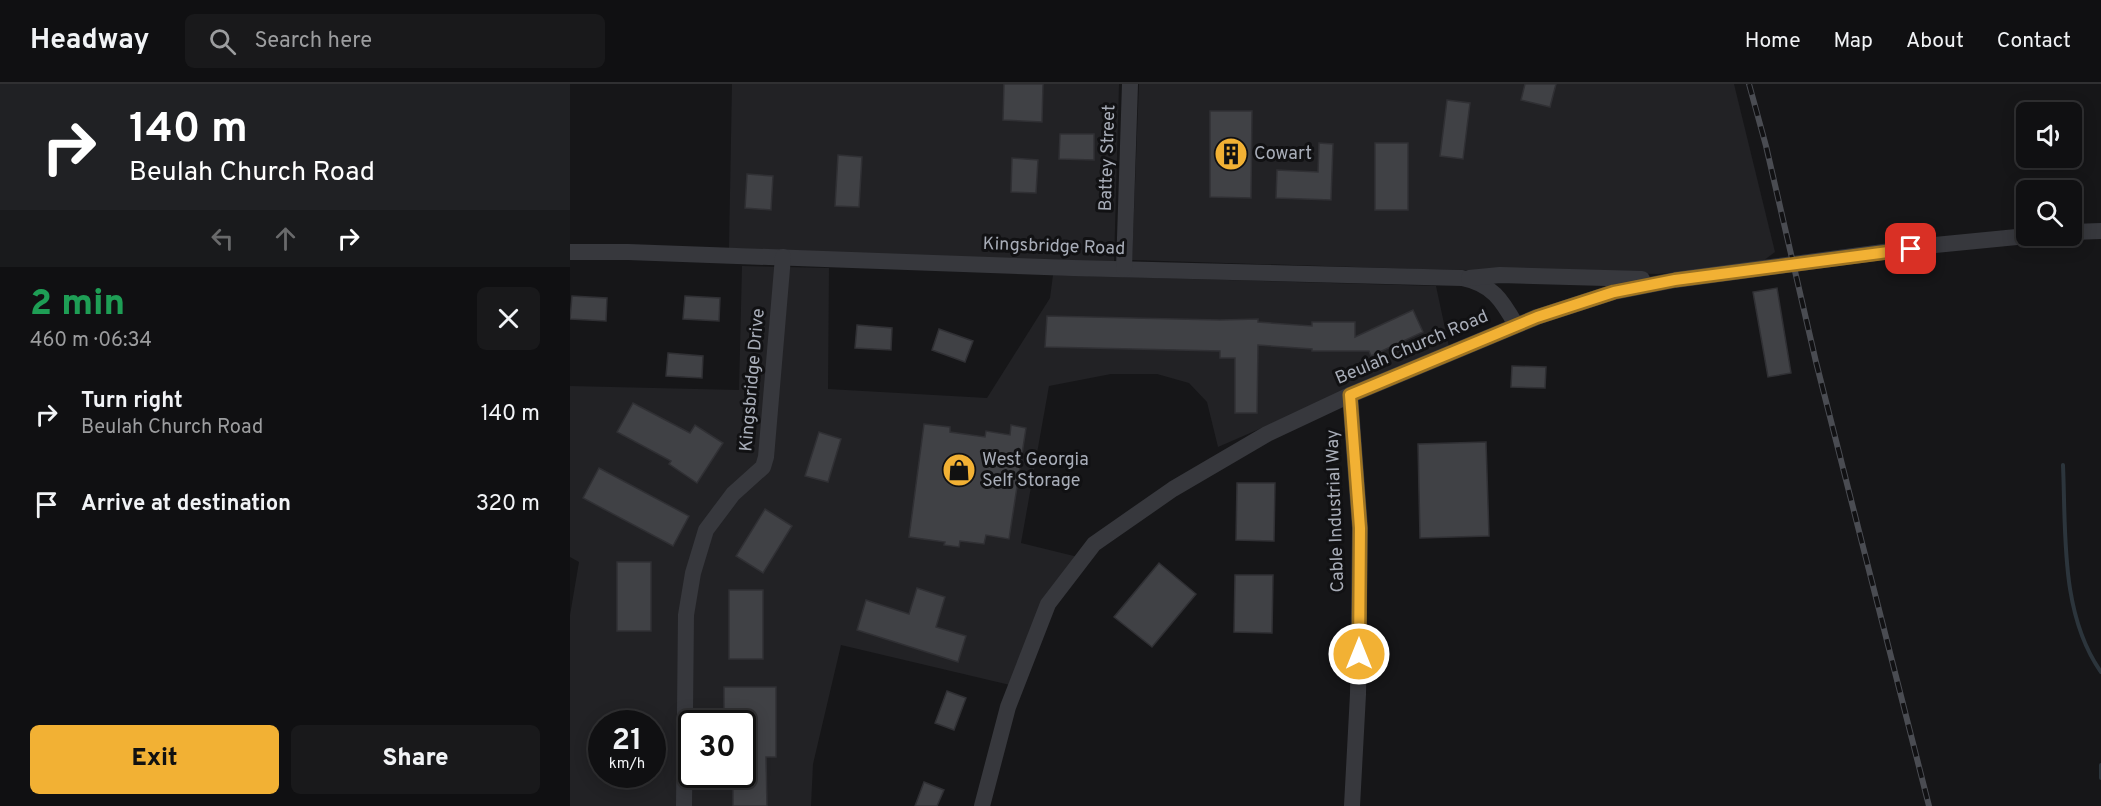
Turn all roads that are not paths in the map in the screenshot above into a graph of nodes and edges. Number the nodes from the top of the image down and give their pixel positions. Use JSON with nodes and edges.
{"nodes":[{"id":1,"x":1130,"y":84,"type":"edge"},
{"id":2,"x":2101,"y":231,"type":"edge"},
{"id":3,"x":2082,"y":232,"type":"edge"},
{"id":4,"x":2016,"y":237,"type":"edge"},
{"id":5,"x":570,"y":252,"type":"edge"},
{"id":6,"x":783,"y":257,"type":"junction"},
{"id":7,"x":1124,"y":269,"type":"junction"},
{"id":8,"x":1462,"y":278,"type":"junction"},
{"id":9,"x":1675,"y":280,"type":"junction"},
{"id":10,"x":1516,"y":326,"type":"junction"},
{"id":11,"x":1350,"y":395,"type":"junction"},
{"id":12,"x":684,"y":806,"type":"edge"},
{"id":13,"x":982,"y":806,"type":"edge"},
{"id":14,"x":1352,"y":806,"type":"edge"}],
"edges":[{"from":1,"to":7,"type":"street","name":"Battey Street"},
{"from":2,"to":3,"type":"street"},
{"from":4,"to":9,"type":"street","name":"Beulah Church Road"},
{"from":5,"to":6,"type":"street","name":"Kingsbridge Road"},
{"from":6,"to":7,"type":"street","name":"Kingsbridge Road"},
{"from":6,"to":12,"type":"street","name":"Kingsbridge Drive"},
{"from":7,"to":8,"type":"street","name":"Kingsbridge Road"},
{"from":8,"to":9,"type":"street"},
{"from":8,"to":10,"type":"street","name":"Kingsbridge Road"},
{"from":9,"to":10,"type":"street","name":"Beulah Church Road"},
{"from":10,"to":11,"type":"street","name":"Beulah Church Road"},
{"from":11,"to":13,"type":"street","name":"Beulah Church Road"},
{"from":11,"to":14,"type":"street","name":"Cable Industrial Way"}]}
